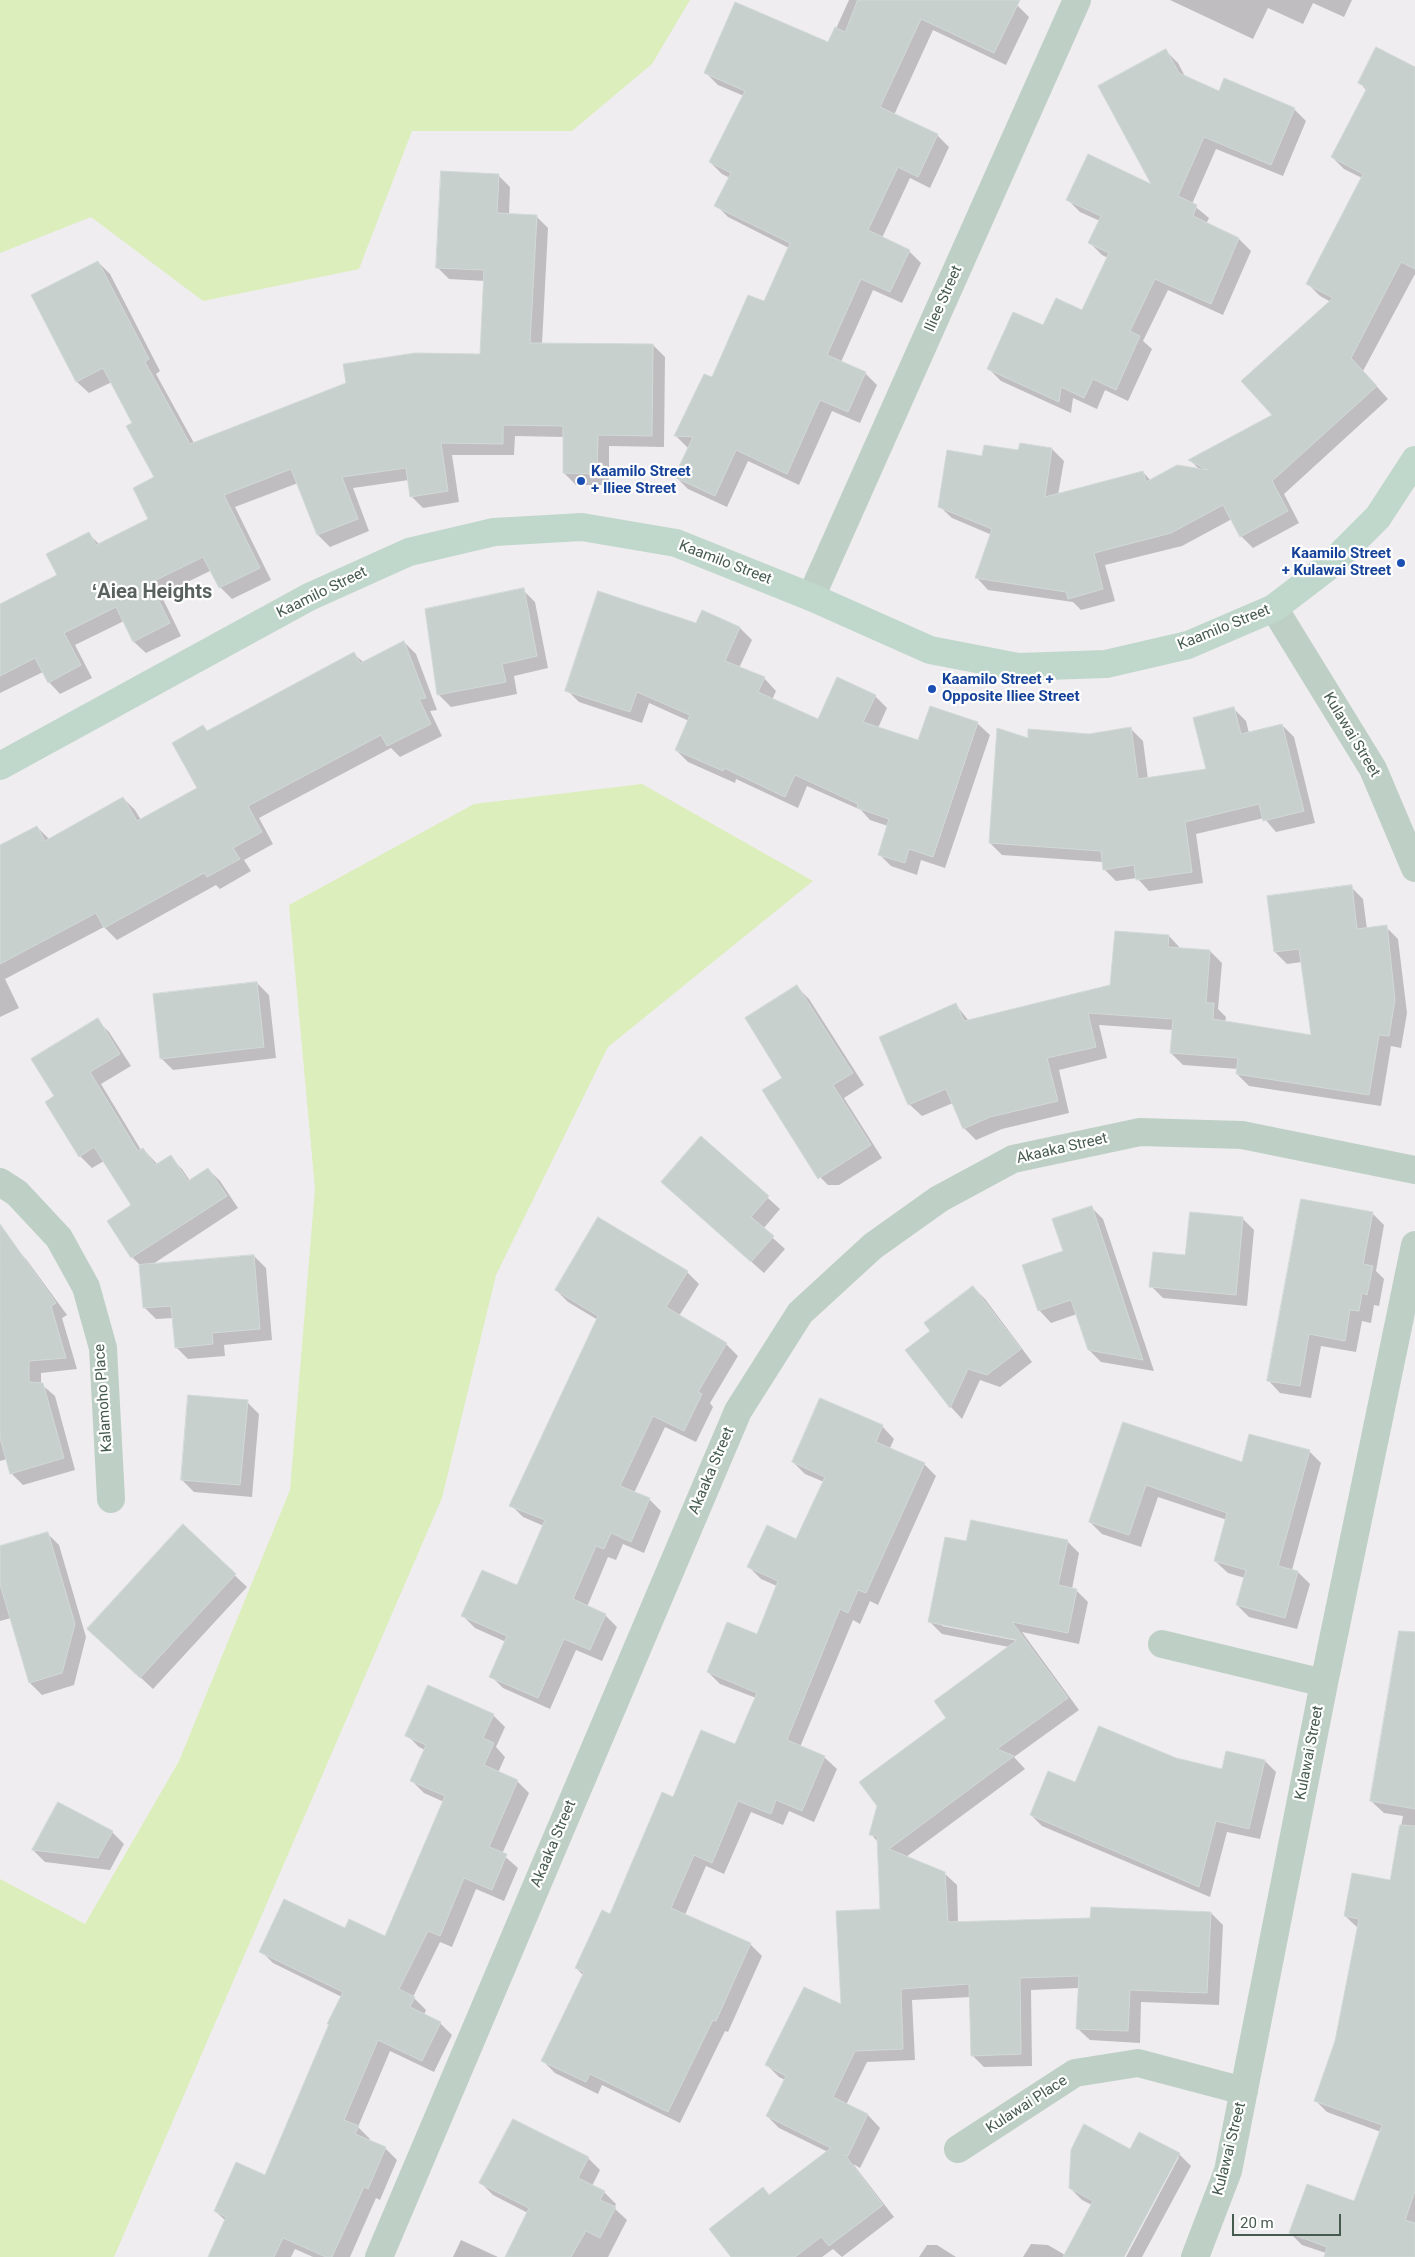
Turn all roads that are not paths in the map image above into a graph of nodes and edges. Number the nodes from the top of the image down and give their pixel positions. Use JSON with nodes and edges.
{"nodes":[{"id":1,"x":1077,"y":0,"type":"edge"},
{"id":2,"x":1415,"y":460,"type":"edge"},
{"id":3,"x":811,"y":598,"type":"junction"},
{"id":4,"x":1274,"y":608,"type":"junction"},
{"id":5,"x":0,"y":766,"type":"edge"},
{"id":6,"x":1415,"y":868,"type":"edge"},
{"id":7,"x":1415,"y":1170,"type":"edge"},
{"id":8,"x":0,"y":1182,"type":"edge"},
{"id":9,"x":1415,"y":1245,"type":"edge"},
{"id":10,"x":111,"y":1499,"type":"dead end"},
{"id":11,"x":1162,"y":1644,"type":"dead end"},
{"id":12,"x":1324,"y":1683,"type":"junction"},
{"id":13,"x":1244,"y":2091,"type":"junction"},
{"id":14,"x":958,"y":2149,"type":"dead end"},
{"id":15,"x":379,"y":2257,"type":"edge"},
{"id":16,"x":1195,"y":2257,"type":"edge"}],
"edges":[{"from":1,"to":3,"type":"street","name":"Iliee Street"},
{"from":2,"to":4,"type":"street","name":"Kaamilo Street"},
{"from":3,"to":4,"type":"street","name":"Kaamilo Street"},
{"from":3,"to":5,"type":"street","name":"Kaamilo Street"},
{"from":4,"to":6,"type":"street","name":"Kulawai Street"},
{"from":7,"to":15,"type":"street","name":"Akaaka Street"},
{"from":8,"to":10,"type":"street","name":"Kalamoho Place"},
{"from":9,"to":12,"type":"street","name":"Kulawai Street"},
{"from":11,"to":12,"type":"street"},
{"from":12,"to":13,"type":"street","name":"Kulawai Street"},
{"from":13,"to":14,"type":"street","name":"Kulawai Place"},
{"from":13,"to":16,"type":"street","name":"Kulawai Street"}]}
